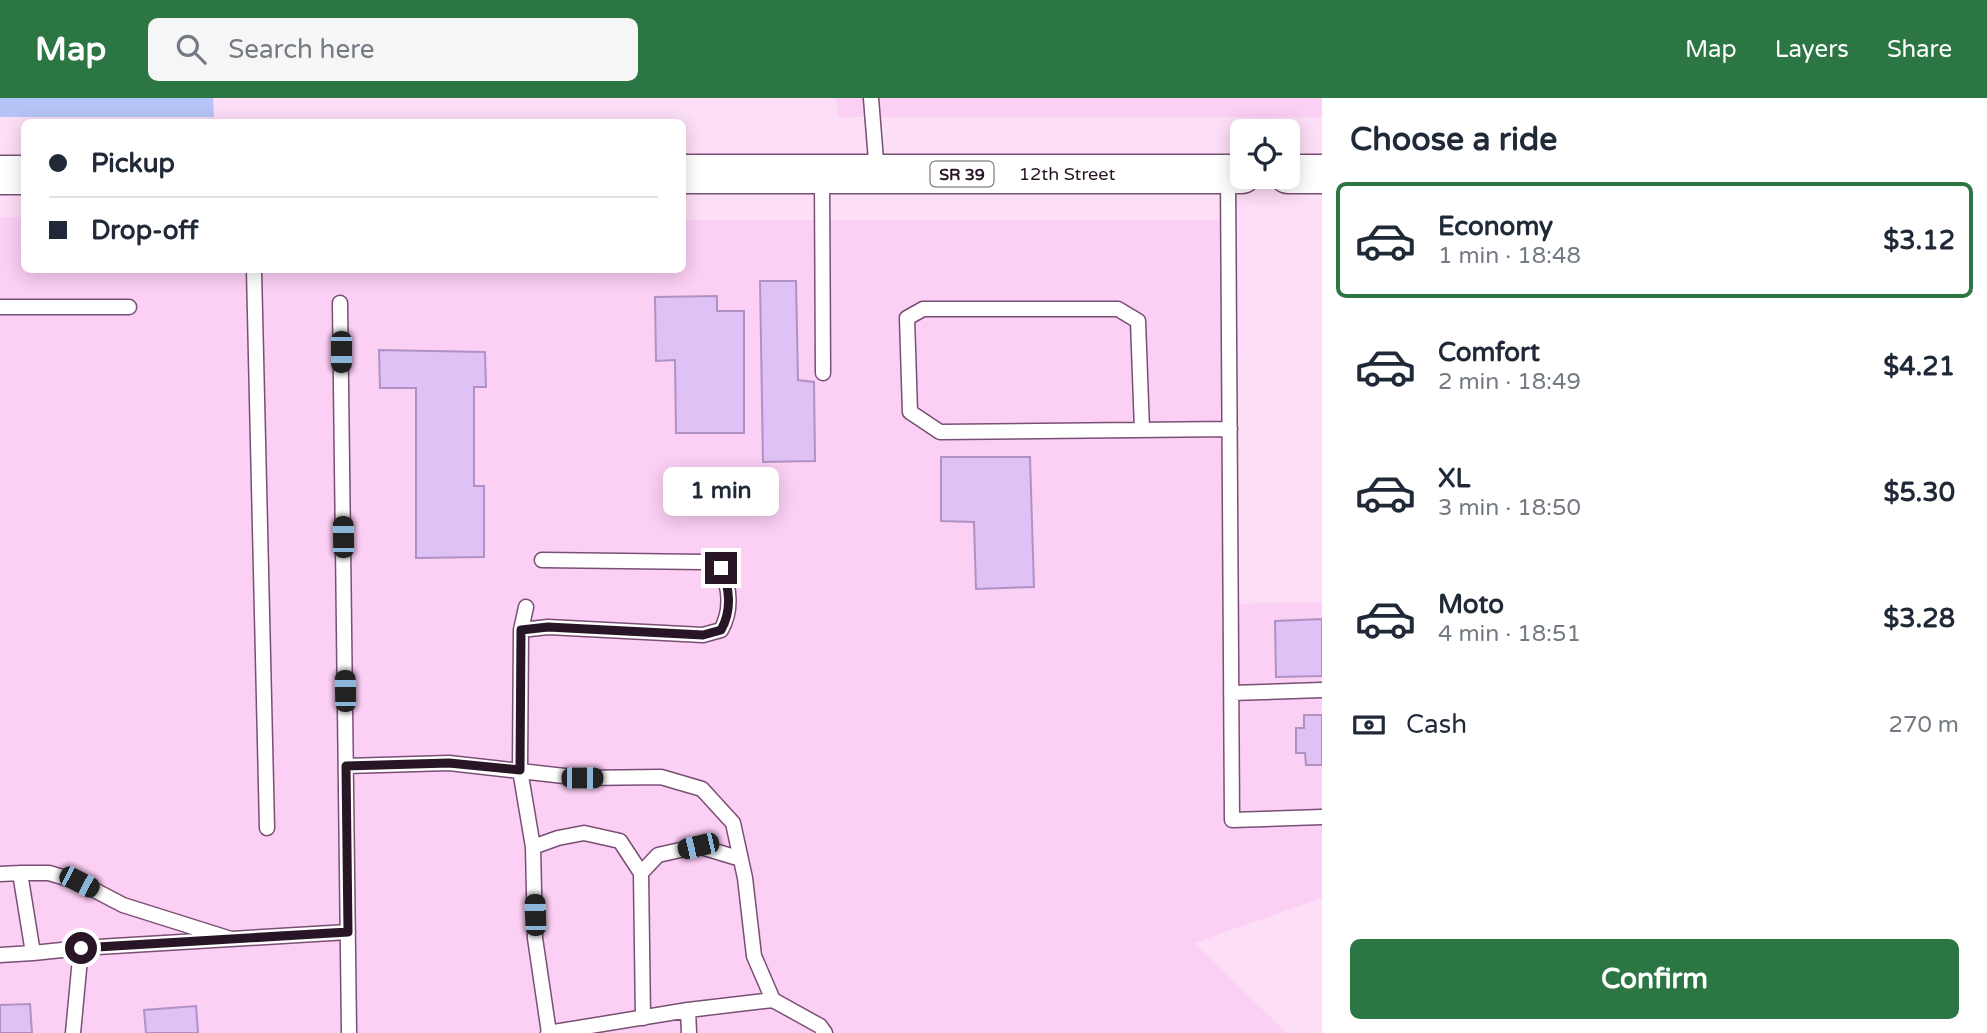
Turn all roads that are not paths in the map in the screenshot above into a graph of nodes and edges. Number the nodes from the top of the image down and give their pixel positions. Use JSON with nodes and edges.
{"nodes":[{"id":1,"x":871,"y":98,"type":"edge"},
{"id":2,"x":686,"y":174,"type":"edge"},
{"id":3,"x":822,"y":174,"type":"junction"},
{"id":4,"x":877,"y":174,"type":"junction"},
{"id":5,"x":1230,"y":174,"type":"edge"},
{"id":6,"x":1300,"y":174,"type":"edge"},
{"id":7,"x":1322,"y":174,"type":"edge"},
{"id":8,"x":0,"y":175,"type":"edge"},
{"id":9,"x":21,"y":175,"type":"edge"},
{"id":10,"x":1235,"y":189,"type":"edge"},
{"id":11,"x":254,"y":273,"type":"edge"},
{"id":12,"x":341,"y":303,"type":"dead end"},
{"id":13,"x":0,"y":307,"type":"edge"},
{"id":14,"x":129,"y":307,"type":"dead end"},
{"id":15,"x":823,"y":373,"type":"dead end"},
{"id":16,"x":1230,"y":429,"type":"junction"},
{"id":17,"x":1142,"y":430,"type":"junction"},
{"id":18,"x":542,"y":560,"type":"dead end"},
{"id":19,"x":526,"y":607,"type":"dead end"},
{"id":20,"x":521,"y":630,"type":"junction"},
{"id":21,"x":1322,"y":690,"type":"edge"},
{"id":22,"x":1231,"y":693,"type":"junction"},
{"id":23,"x":346,"y":766,"type":"junction"},
{"id":24,"x":520,"y":770,"type":"junction"},
{"id":25,"x":1322,"y":817,"type":"edge"},
{"id":26,"x":267,"y":828,"type":"dead end"},
{"id":27,"x":533,"y":847,"type":"junction"},
{"id":28,"x":741,"y":859,"type":"junction"},
{"id":29,"x":20,"y":873,"type":"junction"},
{"id":30,"x":641,"y":873,"type":"junction"},
{"id":31,"x":0,"y":874,"type":"edge"},
{"id":32,"x":348,"y":932,"type":"junction"},
{"id":33,"x":231,"y":939,"type":"junction"},
{"id":34,"x":81,"y":948,"type":"junction"},
{"id":35,"x":33,"y":953,"type":"junction"},
{"id":36,"x":0,"y":955,"type":"edge"},
{"id":37,"x":774,"y":1000,"type":"junction"},
{"id":38,"x":688,"y":1010,"type":"junction"},
{"id":39,"x":643,"y":1018,"type":"junction"},
{"id":40,"x":73,"y":1033,"type":"edge"},
{"id":41,"x":349,"y":1033,"type":"edge"},
{"id":42,"x":548,"y":1033,"type":"edge"},
{"id":43,"x":689,"y":1033,"type":"edge"},
{"id":44,"x":825,"y":1033,"type":"edge"}],
"edges":[{"from":1,"to":4,"type":"lane"},
{"from":2,"to":3,"type":"main road","name":"12th Street","number":"SR 39"},
{"from":3,"to":4,"type":"main road","name":"12th Street","number":"SR 39"},
{"from":3,"to":15,"type":"lane"},
{"from":4,"to":5,"type":"main road","name":"12th Street","number":"SR 39"},
{"from":6,"to":7,"type":"main road"},
{"from":8,"to":9,"type":"main road"},
{"from":10,"to":16,"type":"lane"},
{"from":11,"to":26,"type":"lane"},
{"from":12,"to":23,"type":"lane"},
{"from":13,"to":14,"type":"lane"},
{"from":16,"to":17,"type":"lane"},
{"from":16,"to":22,"type":"lane"},
{"from":17,"to":17,"type":"lane"},
{"from":18,"to":20,"type":"lane"},
{"from":19,"to":20,"type":"lane"},
{"from":20,"to":24,"type":"lane"},
{"from":21,"to":22,"type":"lane"},
{"from":22,"to":25,"type":"lane"},
{"from":23,"to":24,"type":"lane"},
{"from":23,"to":32,"type":"lane"},
{"from":24,"to":27,"type":"lane"},
{"from":24,"to":28,"type":"lane"},
{"from":27,"to":30,"type":"lane"},
{"from":27,"to":42,"type":"lane"},
{"from":28,"to":30,"type":"lane"},
{"from":28,"to":37,"type":"lane"},
{"from":29,"to":31,"type":"lane"},
{"from":29,"to":33,"type":"lane"},
{"from":29,"to":35,"type":"lane"},
{"from":30,"to":39,"type":"lane"},
{"from":32,"to":33,"type":"lane"},
{"from":32,"to":41,"type":"lane"},
{"from":33,"to":34,"type":"lane"},
{"from":34,"to":35,"type":"lane"},
{"from":34,"to":40,"type":"lane"},
{"from":35,"to":36,"type":"lane"},
{"from":37,"to":38,"type":"lane"},
{"from":37,"to":44,"type":"lane"},
{"from":38,"to":39,"type":"lane"},
{"from":38,"to":43,"type":"lane"},
{"from":39,"to":42,"type":"lane"}]}
